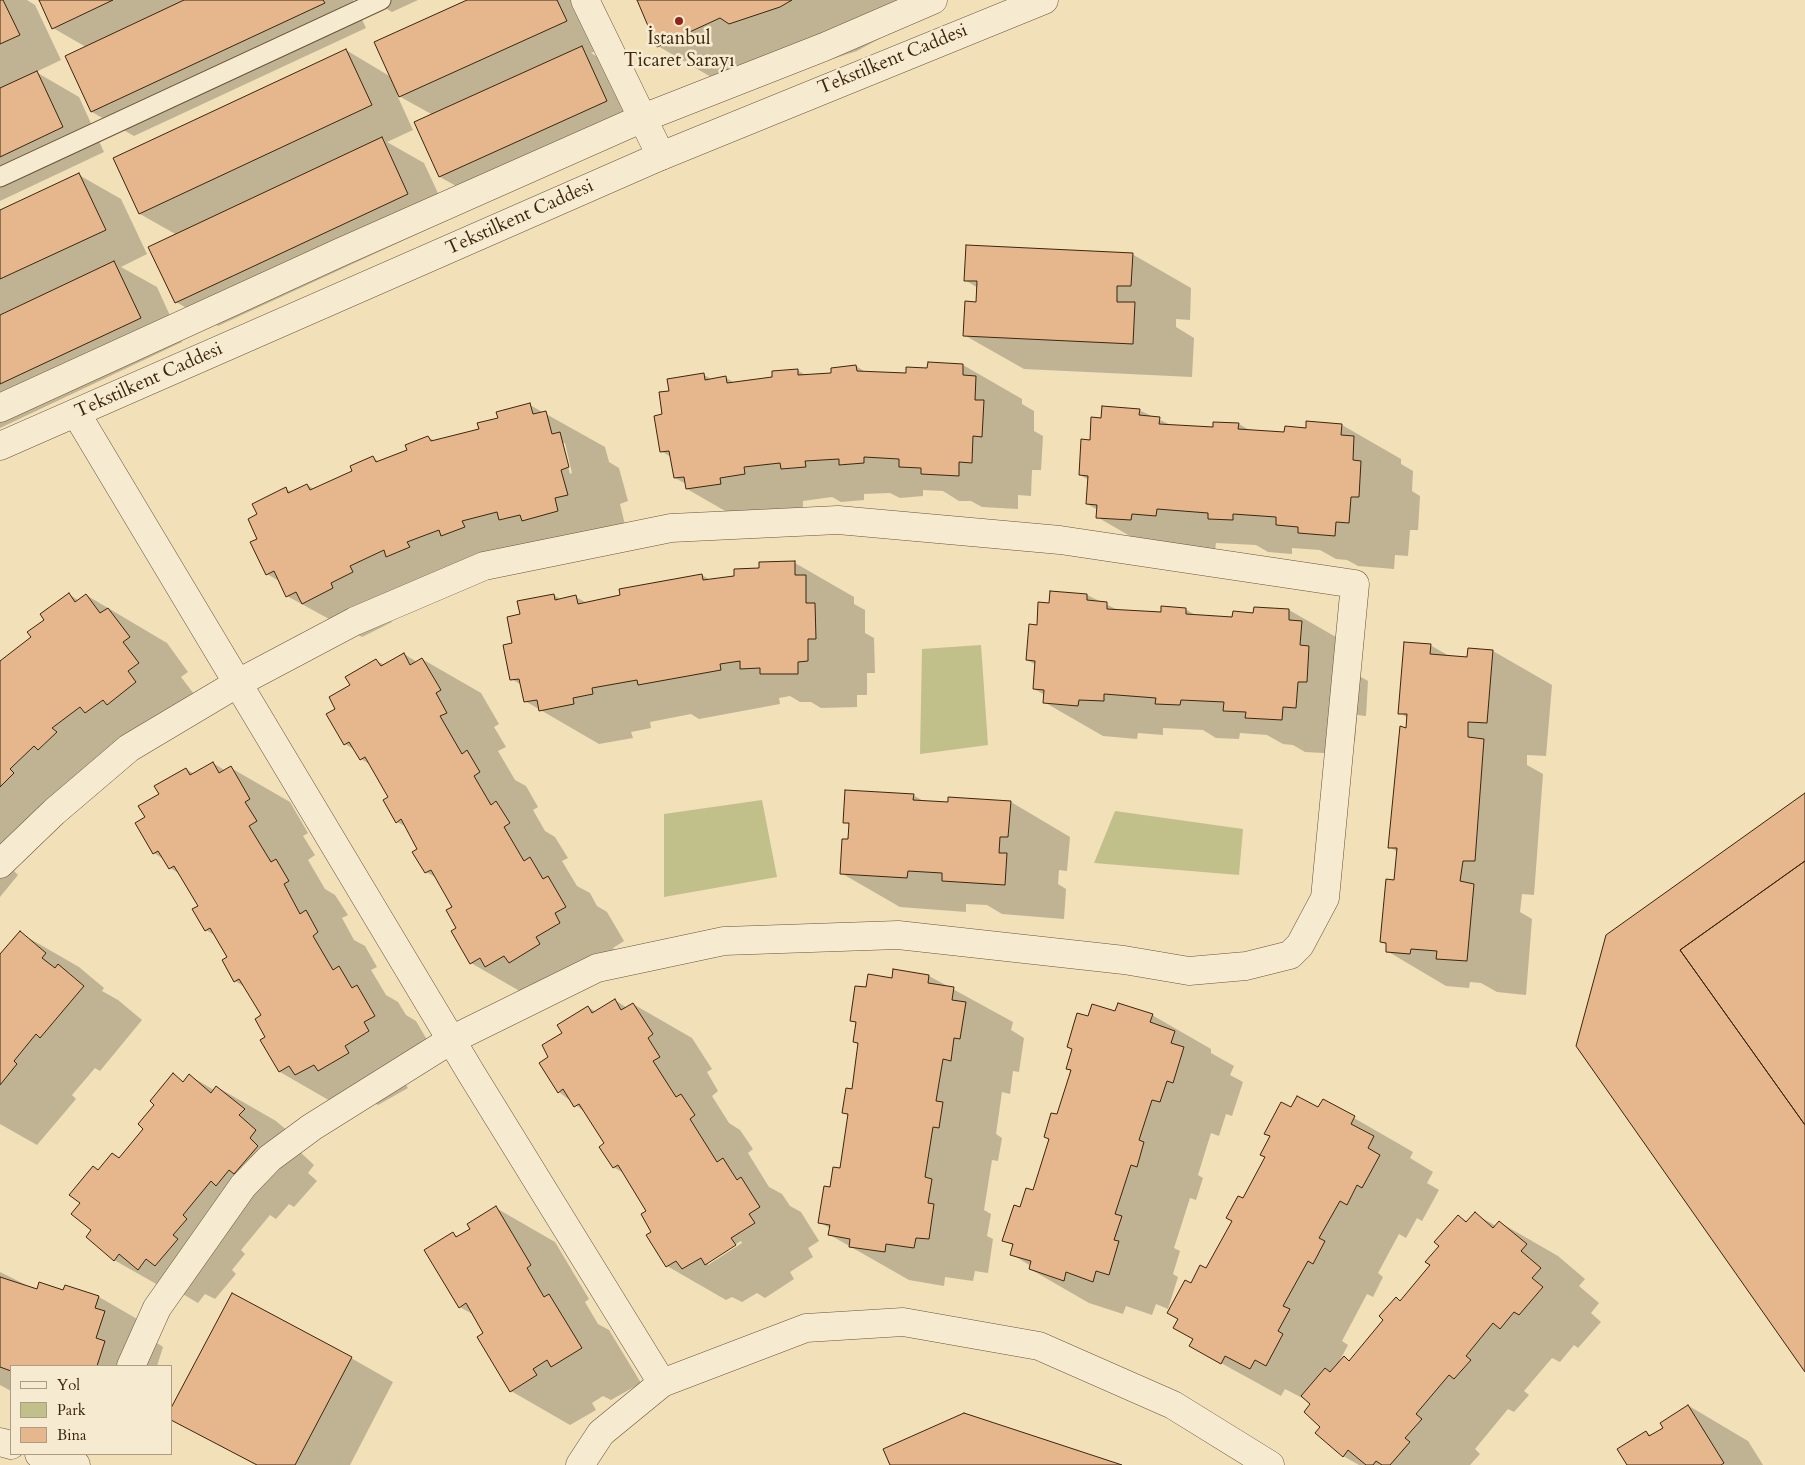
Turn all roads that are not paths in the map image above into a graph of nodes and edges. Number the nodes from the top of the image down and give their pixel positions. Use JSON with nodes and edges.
{"nodes":[{"id":1,"x":381,"y":0,"type":"edge"},
{"id":2,"x":585,"y":0,"type":"edge"},
{"id":3,"x":933,"y":0,"type":"edge"},
{"id":4,"x":1044,"y":0,"type":"edge"},
{"id":5,"x":1016,"y":5,"type":"edge"},
{"id":6,"x":643,"y":118,"type":"junction"},
{"id":7,"x":661,"y":156,"type":"junction"},
{"id":8,"x":0,"y":177,"type":"edge"},
{"id":9,"x":0,"y":408,"type":"edge"},
{"id":10,"x":76,"y":413,"type":"junction"},
{"id":11,"x":0,"y":446,"type":"edge"},
{"id":12,"x":238,"y":683,"type":"junction"},
{"id":13,"x":0,"y":864,"type":"edge"},
{"id":14,"x":451,"y":1040,"type":"junction"},
{"id":15,"x":131,"y":1365,"type":"edge"},
{"id":16,"x":662,"y":1383,"type":"junction"},
{"id":17,"x":42,"y":1455,"type":"edge"},
{"id":18,"x":76,"y":1465,"type":"edge"},
{"id":19,"x":580,"y":1465,"type":"edge"},
{"id":20,"x":1270,"y":1465,"type":"edge"}],
"edges":[{"from":1,"to":8,"type":"lane"},
{"from":2,"to":6,"type":"street"},
{"from":3,"to":6,"type":"street","name":"Tekstilkent Caddesi"},
{"from":4,"to":5,"type":"street","name":"Tekstilkent Caddesi"},
{"from":5,"to":7,"type":"street","name":"Tekstilkent Caddesi"},
{"from":6,"to":7,"type":"street"},
{"from":6,"to":9,"type":"street","name":"Tekstilkent Caddesi"},
{"from":7,"to":10,"type":"street","name":"Tekstilkent Caddesi"},
{"from":10,"to":11,"type":"street","name":"Tekstilkent Caddesi"},
{"from":10,"to":12,"type":"street"},
{"from":12,"to":13,"type":"street"},
{"from":12,"to":14,"type":"street"},
{"from":12,"to":14,"type":"street"},
{"from":14,"to":15,"type":"street"},
{"from":14,"to":16,"type":"street"},
{"from":16,"to":19,"type":"street"},
{"from":16,"to":20,"type":"street"},
{"from":17,"to":18,"type":"street"}]}
